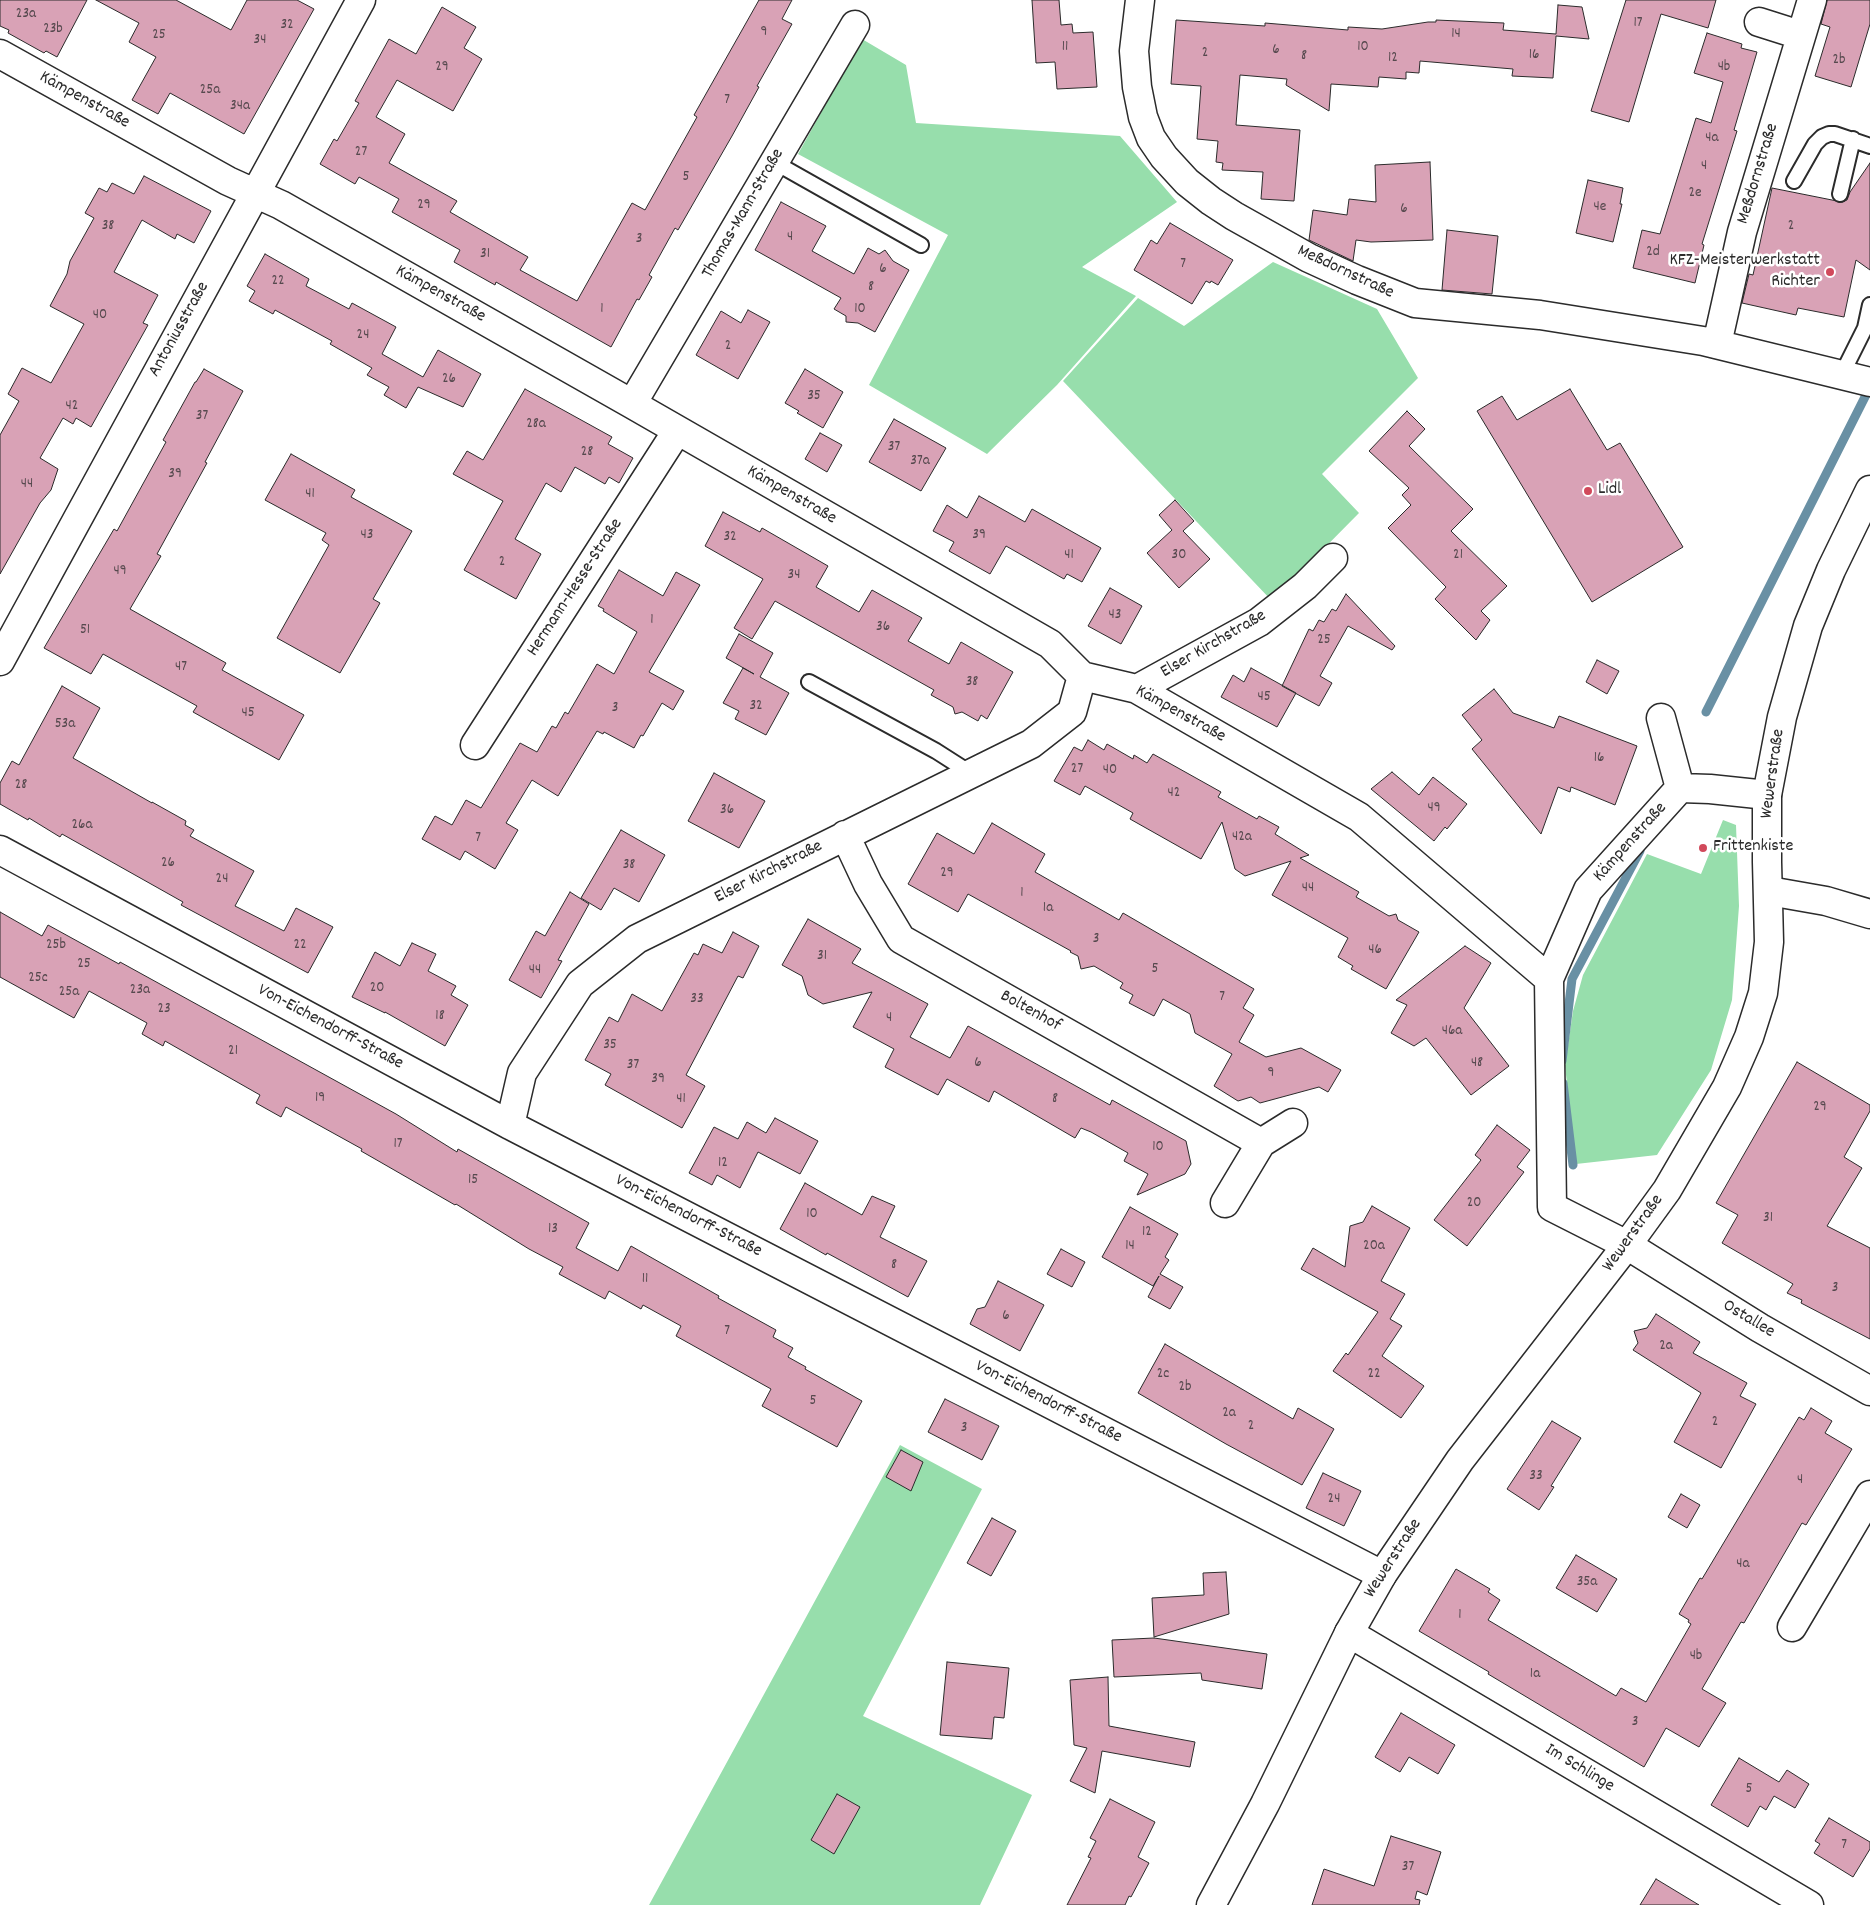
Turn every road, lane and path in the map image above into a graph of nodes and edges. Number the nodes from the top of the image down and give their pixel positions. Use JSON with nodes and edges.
{"nodes":[{"id":1,"x":361,"y":0,"type":"edge"},
{"id":2,"x":1140,"y":0,"type":"edge"},
{"id":3,"x":1812,"y":0,"type":"edge"},
{"id":4,"x":1759,"y":22,"type":"dead end"},
{"id":5,"x":855,"y":25,"type":"dead end"},
{"id":6,"x":1800,"y":34,"type":"junction"},
{"id":7,"x":0,"y":54,"type":"edge"},
{"id":8,"x":1852,"y":139,"type":"junction"},
{"id":9,"x":1870,"y":146,"type":"edge"},
{"id":10,"x":774,"y":162,"type":"junction"},
{"id":11,"x":1794,"y":181,"type":"dead end"},
{"id":12,"x":255,"y":194,"type":"junction"},
{"id":13,"x":1840,"y":194,"type":"dead end"},
{"id":14,"x":921,"y":245,"type":"dead end"},
{"id":15,"x":1870,"y":305,"type":"edge"},
{"id":16,"x":1868,"y":326,"type":"edge"},
{"id":17,"x":1716,"y":344,"type":"junction"},
{"id":18,"x":1859,"y":379,"type":"edge"},
{"id":19,"x":632,"y":404,"type":"junction"},
{"id":20,"x":677,"y":431,"type":"junction"},
{"id":21,"x":1870,"y":490,"type":"edge"},
{"id":22,"x":1333,"y":558,"type":"dead end"},
{"id":23,"x":0,"y":661,"type":"edge"},
{"id":24,"x":1082,"y":676,"type":"junction"},
{"id":25,"x":809,"y":682,"type":"dead end"},
{"id":26,"x":1137,"y":688,"type":"junction"},
{"id":27,"x":1661,"y":718,"type":"dead end"},
{"id":28,"x":475,"y":745,"type":"dead end"},
{"id":29,"x":972,"y":774,"type":"junction"},
{"id":30,"x":1680,"y":788,"type":"junction"},
{"id":31,"x":1767,"y":795,"type":"junction"},
{"id":32,"x":845,"y":835,"type":"junction"},
{"id":33,"x":0,"y":850,"type":"edge"},
{"id":34,"x":1769,"y":891,"type":"junction"},
{"id":35,"x":1870,"y":914,"type":"edge"},
{"id":36,"x":1550,"y":979,"type":"junction"},
{"id":37,"x":1293,"y":1123,"type":"dead end"},
{"id":38,"x":510,"y":1125,"type":"junction"},
{"id":39,"x":1261,"y":1143,"type":"junction"},
{"id":40,"x":1225,"y":1203,"type":"dead end"},
{"id":41,"x":1628,"y":1245,"type":"junction"},
{"id":42,"x":1870,"y":1391,"type":"edge"},
{"id":43,"x":1870,"y":1495,"type":"edge"},
{"id":44,"x":1382,"y":1575,"type":"junction"},
{"id":45,"x":1792,"y":1627,"type":"dead end"},
{"id":46,"x":1349,"y":1633,"type":"junction"},
{"id":47,"x":1211,"y":1905,"type":"edge"},
{"id":48,"x":1809,"y":1905,"type":"edge"}],
"edges":[{"from":1,"to":12,"type":"street","name":"Antoniusstraße"},
{"from":2,"to":17,"type":"street","name":"Meßdornstraße"},
{"from":3,"to":6,"type":"street","name":"Meßdornstraße"},
{"from":4,"to":6,"type":"street"},
{"from":5,"to":10,"type":"street","name":"Thomas-Mann-Straße"},
{"from":6,"to":17,"type":"street","name":"Meßdornstraße"},
{"from":7,"to":12,"type":"street","name":"Kämpenstraße"},
{"from":8,"to":9,"type":"lane"},
{"from":8,"to":11,"type":"lane"},
{"from":8,"to":13,"type":"lane"},
{"from":10,"to":14,"type":"lane"},
{"from":10,"to":19,"type":"street","name":"Thomas-Mann-Straße"},
{"from":12,"to":19,"type":"street","name":"Kämpenstraße"},
{"from":12,"to":23,"type":"street","name":"Antoniusstraße"},
{"from":15,"to":16,"type":"lane"},
{"from":16,"to":18,"type":"lane"},
{"from":17,"to":18,"type":"street","name":"Meßdornstraße"},
{"from":19,"to":20,"type":"street","name":"Kämpenstraße"},
{"from":20,"to":24,"type":"street","name":"Kämpenstraße"},
{"from":20,"to":28,"type":"street","name":"Hermann-Hesse-Straße"},
{"from":21,"to":31,"type":"street","name":"Wewerstraße"},
{"from":22,"to":26,"type":"street","name":"Elser Kirchstraße"},
{"from":24,"to":26,"type":"street","name":"Kämpenstraße"},
{"from":24,"to":29,"type":"street","name":"Elser Kirchstraße"},
{"from":25,"to":29,"type":"lane"},
{"from":26,"to":36,"type":"street","name":"Kämpenstraße"},
{"from":27,"to":30,"type":"street"},
{"from":29,"to":32,"type":"street","name":"Elser Kirchstraße"},
{"from":30,"to":31,"type":"street","name":"Kämpenstraße"},
{"from":30,"to":36,"type":"street","name":"Kämpenstraße"},
{"from":31,"to":34,"type":"street","name":"Wewerstraße"},
{"from":32,"to":38,"type":"street","name":"Elser Kirchstraße"},
{"from":32,"to":39,"type":"street","name":"Boltenhof"},
{"from":33,"to":38,"type":"street","name":"Von-Eichendorff-Straße"},
{"from":34,"to":35,"type":"street"},
{"from":34,"to":41,"type":"street","name":"Wewerstraße"},
{"from":36,"to":41,"type":"street","name":"Kämpenstraße"},
{"from":37,"to":39,"type":"street"},
{"from":38,"to":44,"type":"street","name":"Von-Eichendorff-Straße"},
{"from":39,"to":40,"type":"street"},
{"from":41,"to":42,"type":"street","name":"Ostallee"},
{"from":41,"to":44,"type":"street","name":"Wewerstraße"},
{"from":43,"to":45,"type":"street"},
{"from":44,"to":46,"type":"street","name":"Wewerstraße"},
{"from":46,"to":47,"type":"street","name":"Wewerstraße"},
{"from":46,"to":48,"type":"street","name":"Im Schlinge"}]}
